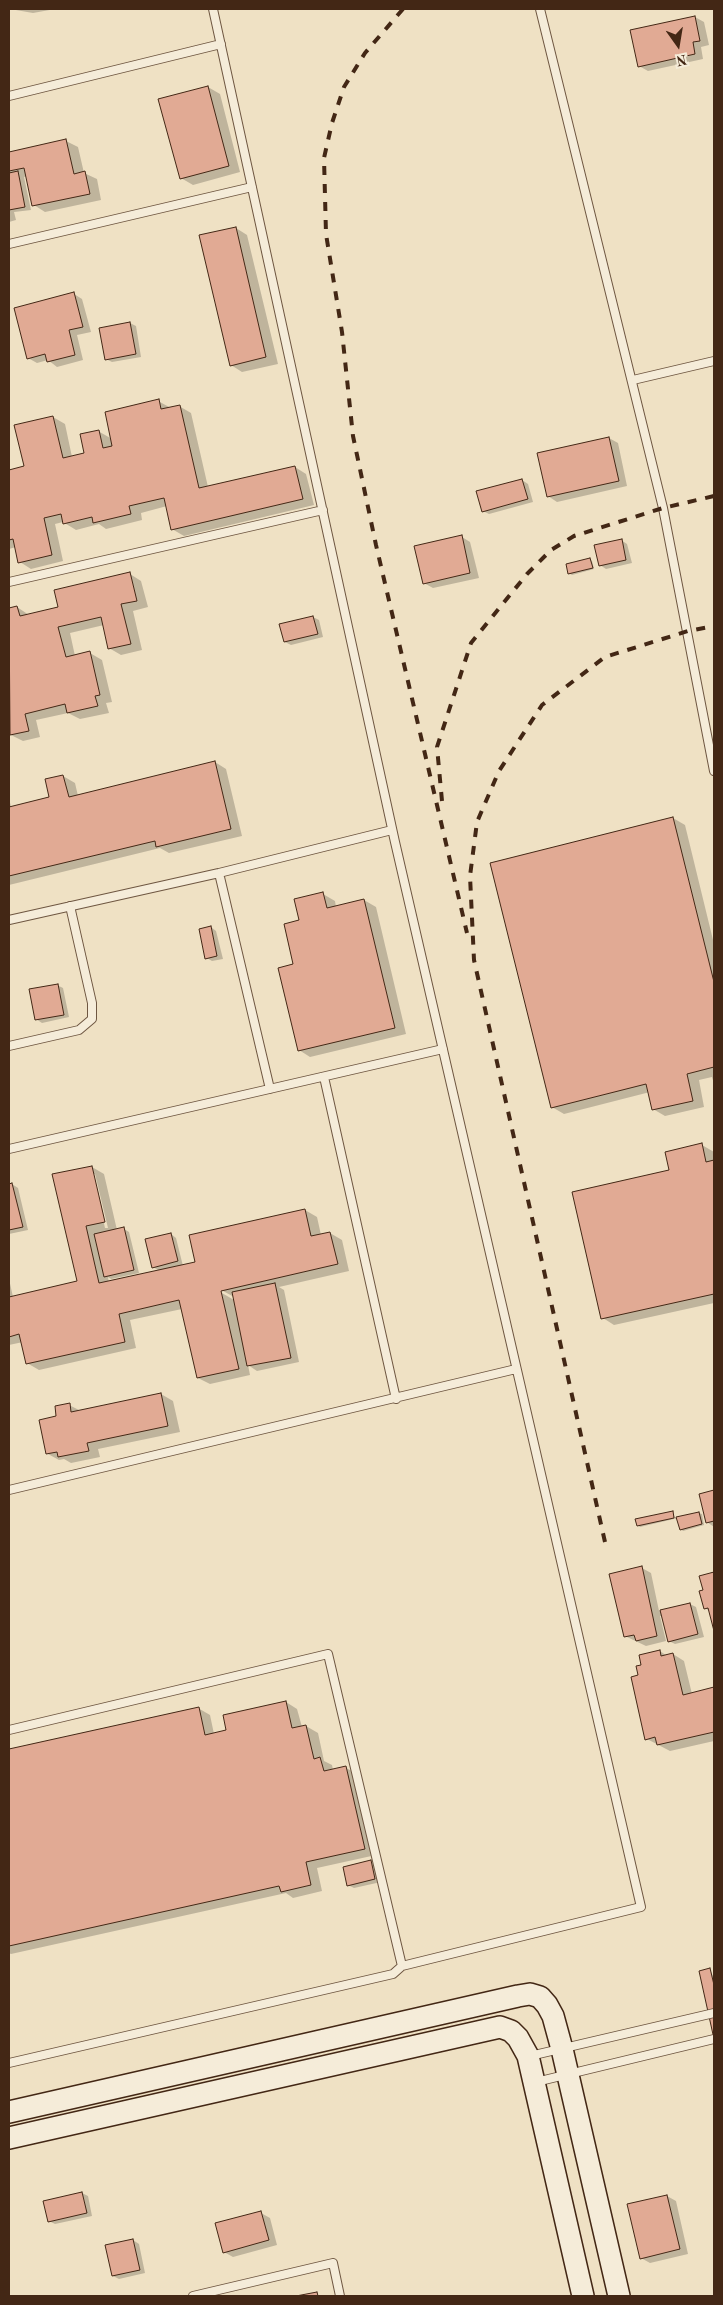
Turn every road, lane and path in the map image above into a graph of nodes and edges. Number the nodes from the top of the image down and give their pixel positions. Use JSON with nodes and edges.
{"nodes":[{"id":1,"x":213,"y":9,"type":"edge"},
{"id":2,"x":540,"y":9,"type":"edge"},
{"id":3,"x":222,"y":44,"type":"junction"},
{"id":4,"x":9,"y":96,"type":"edge"},
{"id":5,"x":252,"y":187,"type":"junction"},
{"id":6,"x":9,"y":244,"type":"edge"},
{"id":7,"x":714,"y":362,"type":"edge"},
{"id":8,"x":633,"y":380,"type":"junction"},
{"id":9,"x":323,"y":510,"type":"junction"},
{"id":10,"x":9,"y":582,"type":"edge"},
{"id":11,"x":713,"y":759,"type":"edge"},
{"id":12,"x":714,"y":771,"type":"edge"},
{"id":13,"x":392,"y":830,"type":"junction"},
{"id":14,"x":219,"y":873,"type":"junction"},
{"id":15,"x":70,"y":906,"type":"junction"},
{"id":16,"x":9,"y":920,"type":"edge"},
{"id":17,"x":9,"y":1046,"type":"edge"},
{"id":18,"x":443,"y":1049,"type":"junction"},
{"id":19,"x":324,"y":1077,"type":"junction"},
{"id":20,"x":270,"y":1089,"type":"junction"},
{"id":21,"x":9,"y":1149,"type":"edge"},
{"id":22,"x":516,"y":1369,"type":"junction"},
{"id":23,"x":396,"y":1399,"type":"junction"},
{"id":24,"x":9,"y":1490,"type":"edge"},
{"id":25,"x":9,"y":1730,"type":"edge"},
{"id":26,"x":402,"y":1966,"type":"junction"},
{"id":27,"x":714,"y":2013,"type":"edge"},
{"id":28,"x":714,"y":2039,"type":"edge"},
{"id":29,"x":562,"y":2049,"type":"junction"},
{"id":30,"x":528,"y":2056,"type":"junction"},
{"id":31,"x":9,"y":2063,"type":"edge"},
{"id":32,"x":568,"y":2075,"type":"junction"},
{"id":33,"x":534,"y":2083,"type":"junction"},
{"id":34,"x":9,"y":2112,"type":"edge"},
{"id":35,"x":9,"y":2138,"type":"edge"},
{"id":36,"x":193,"y":2296,"type":"edge"},
{"id":37,"x":340,"y":2296,"type":"edge"},
{"id":38,"x":583,"y":2296,"type":"edge"},
{"id":39,"x":618,"y":2296,"type":"edge"}],
"edges":[{"from":1,"to":3,"type":"lane"},
{"from":2,"to":8,"type":"lane"},
{"from":3,"to":4,"type":"lane"},
{"from":3,"to":5,"type":"lane"},
{"from":5,"to":6,"type":"lane"},
{"from":5,"to":9,"type":"lane"},
{"from":7,"to":8,"type":"lane"},
{"from":8,"to":11,"type":"lane"},
{"from":9,"to":10,"type":"lane"},
{"from":9,"to":13,"type":"lane"},
{"from":11,"to":12,"type":"lane"},
{"from":13,"to":14,"type":"lane"},
{"from":13,"to":18,"type":"lane"},
{"from":14,"to":15,"type":"lane"},
{"from":14,"to":20,"type":"lane"},
{"from":15,"to":16,"type":"lane"},
{"from":15,"to":17,"type":"lane"},
{"from":18,"to":19,"type":"lane"},
{"from":18,"to":22,"type":"lane"},
{"from":19,"to":20,"type":"lane"},
{"from":19,"to":23,"type":"lane"},
{"from":20,"to":21,"type":"lane"},
{"from":22,"to":23,"type":"lane"},
{"from":22,"to":26,"type":"lane"},
{"from":23,"to":24,"type":"lane"},
{"from":25,"to":26,"type":"lane"},
{"from":26,"to":31,"type":"lane"},
{"from":27,"to":29,"type":"lane"},
{"from":28,"to":32,"type":"lane"},
{"from":29,"to":30,"type":"lane"},
{"from":29,"to":32,"type":"street"},
{"from":29,"to":34,"type":"street"},
{"from":30,"to":33,"type":"street"},
{"from":30,"to":35,"type":"street"},
{"from":32,"to":33,"type":"lane"},
{"from":32,"to":39,"type":"street"},
{"from":33,"to":38,"type":"street"},
{"from":36,"to":37,"type":"lane"}]}
